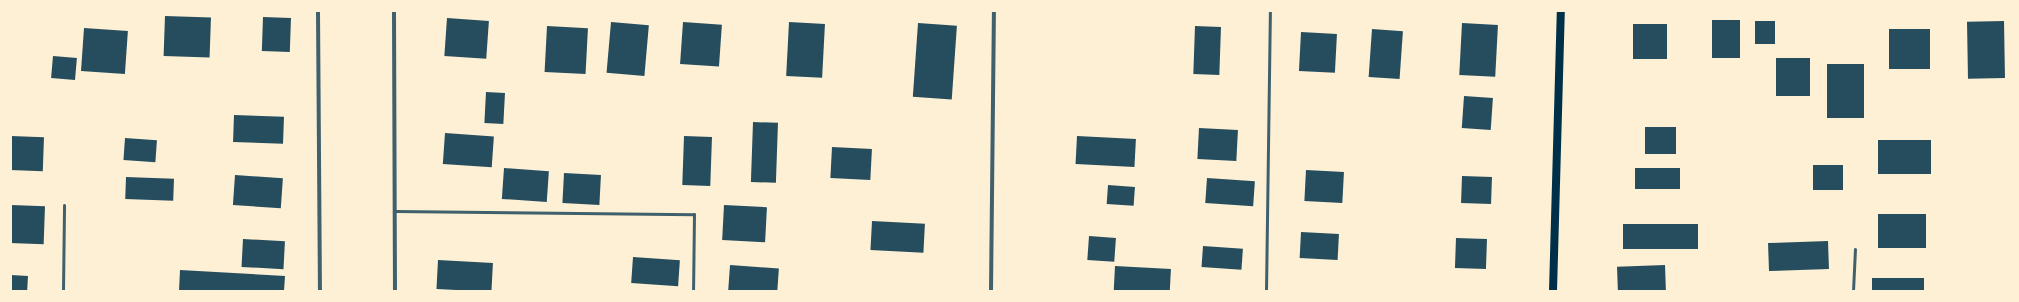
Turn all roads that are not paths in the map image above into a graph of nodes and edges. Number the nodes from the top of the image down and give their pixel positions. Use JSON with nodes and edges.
{"nodes":[{"id":1,"x":318,"y":11,"type":"edge"},
{"id":2,"x":394,"y":11,"type":"edge"},
{"id":3,"x":994,"y":11,"type":"edge"},
{"id":4,"x":1270,"y":11,"type":"edge"},
{"id":5,"x":1561,"y":11,"type":"edge"},
{"id":6,"x":64,"y":205,"type":"dead end"},
{"id":7,"x":395,"y":211,"type":"junction"},
{"id":8,"x":1855,"y":249,"type":"dead end"},
{"id":9,"x":62,"y":291,"type":"edge"},
{"id":10,"x":320,"y":291,"type":"edge"},
{"id":11,"x":395,"y":291,"type":"edge"},
{"id":12,"x":693,"y":291,"type":"edge"},
{"id":13,"x":991,"y":291,"type":"edge"},
{"id":14,"x":1266,"y":291,"type":"edge"},
{"id":15,"x":1553,"y":291,"type":"edge"},
{"id":16,"x":1853,"y":291,"type":"edge"}],
"edges":[{"from":1,"to":10,"type":"street"},
{"from":2,"to":7,"type":"street"},
{"from":3,"to":13,"type":"street"},
{"from":4,"to":14,"type":"lane"},
{"from":5,"to":15,"type":"main road"},
{"from":6,"to":9,"type":"lane"},
{"from":7,"to":11,"type":"street"},
{"from":7,"to":12,"type":"lane"},
{"from":8,"to":16,"type":"lane"}]}
